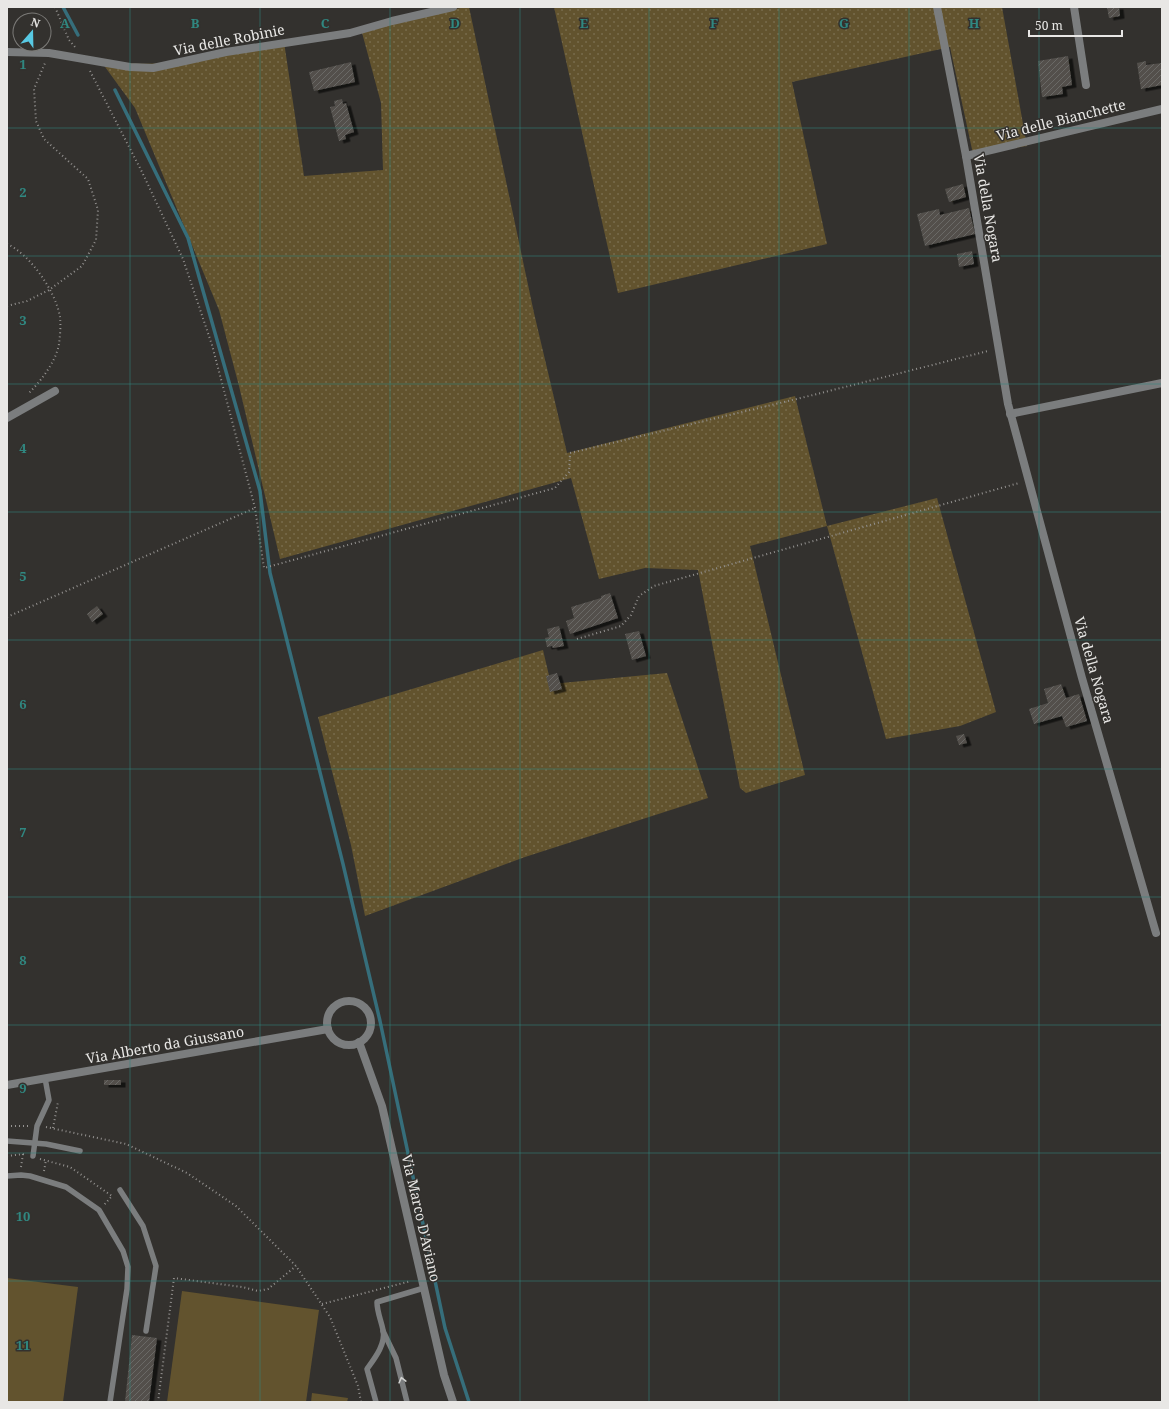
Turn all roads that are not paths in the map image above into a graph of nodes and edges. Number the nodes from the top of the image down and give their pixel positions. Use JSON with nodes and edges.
{"nodes":[{"id":1,"x":453,"y":7,"type":"edge"},
{"id":2,"x":937,"y":7,"type":"edge"},
{"id":3,"x":1074,"y":7,"type":"edge"},
{"id":4,"x":7,"y":52,"type":"edge"},
{"id":5,"x":1086,"y":85,"type":"dead end"},
{"id":6,"x":1162,"y":109,"type":"edge"},
{"id":7,"x":966,"y":156,"type":"junction"},
{"id":8,"x":1162,"y":383,"type":"edge"},
{"id":9,"x":55,"y":391,"type":"dead end"},
{"id":10,"x":1010,"y":414,"type":"junction"},
{"id":11,"x":7,"y":418,"type":"edge"},
{"id":12,"x":1156,"y":932,"type":"dead end"},
{"id":13,"x":328,"y":1029,"type":"junction"},
{"id":14,"x":359,"y":1042,"type":"junction"},
{"id":15,"x":45,"y":1078,"type":"junction"},
{"id":16,"x":7,"y":1085,"type":"edge"},
{"id":17,"x":7,"y":1141,"type":"edge"},
{"id":18,"x":35,"y":1143,"type":"junction"},
{"id":19,"x":80,"y":1150,"type":"dead end"},
{"id":20,"x":33,"y":1156,"type":"road end"},
{"id":21,"x":7,"y":1176,"type":"edge"},
{"id":22,"x":120,"y":1190,"type":"dead end"},
{"id":23,"x":424,"y":1288,"type":"junction"},
{"id":24,"x":146,"y":1331,"type":"dead end"},
{"id":25,"x":383,"y":1331,"type":"junction"},
{"id":26,"x":110,"y":1402,"type":"edge"},
{"id":27,"x":376,"y":1402,"type":"edge"},
{"id":28,"x":407,"y":1402,"type":"edge"},
{"id":29,"x":453,"y":1402,"type":"edge"}],
"edges":[{"from":1,"to":4,"type":"street","name":"Via delle Robinie"},
{"from":2,"to":7,"type":"street","name":"Via della Nogara"},
{"from":3,"to":5,"type":"street"},
{"from":6,"to":7,"type":"street","name":"Via delle Bianchette"},
{"from":7,"to":10,"type":"street","name":"Via della Nogara"},
{"from":8,"to":10,"type":"street"},
{"from":9,"to":11,"type":"street"},
{"from":10,"to":12,"type":"street","name":"Via della Nogara"},
{"from":13,"to":14,"type":"street"},
{"from":13,"to":14,"type":"street"},
{"from":13,"to":15,"type":"street","name":"Via Alberto da Giussano"},
{"from":14,"to":23,"type":"street","name":"Via Marco D'Aviano"},
{"from":15,"to":16,"type":"street","name":"Via Alberto da Giussano"},
{"from":15,"to":18,"type":"lane"},
{"from":17,"to":18,"type":"lane"},
{"from":18,"to":19,"type":"lane"},
{"from":18,"to":20,"type":"lane"},
{"from":21,"to":26,"type":"lane"},
{"from":22,"to":24,"type":"lane"},
{"from":23,"to":25,"type":"lane"},
{"from":23,"to":29,"type":"street","name":"Via Marco D'Aviano"},
{"from":25,"to":27,"type":"lane"},
{"from":28,"to":25,"type":"lane","one_way":true}]}
